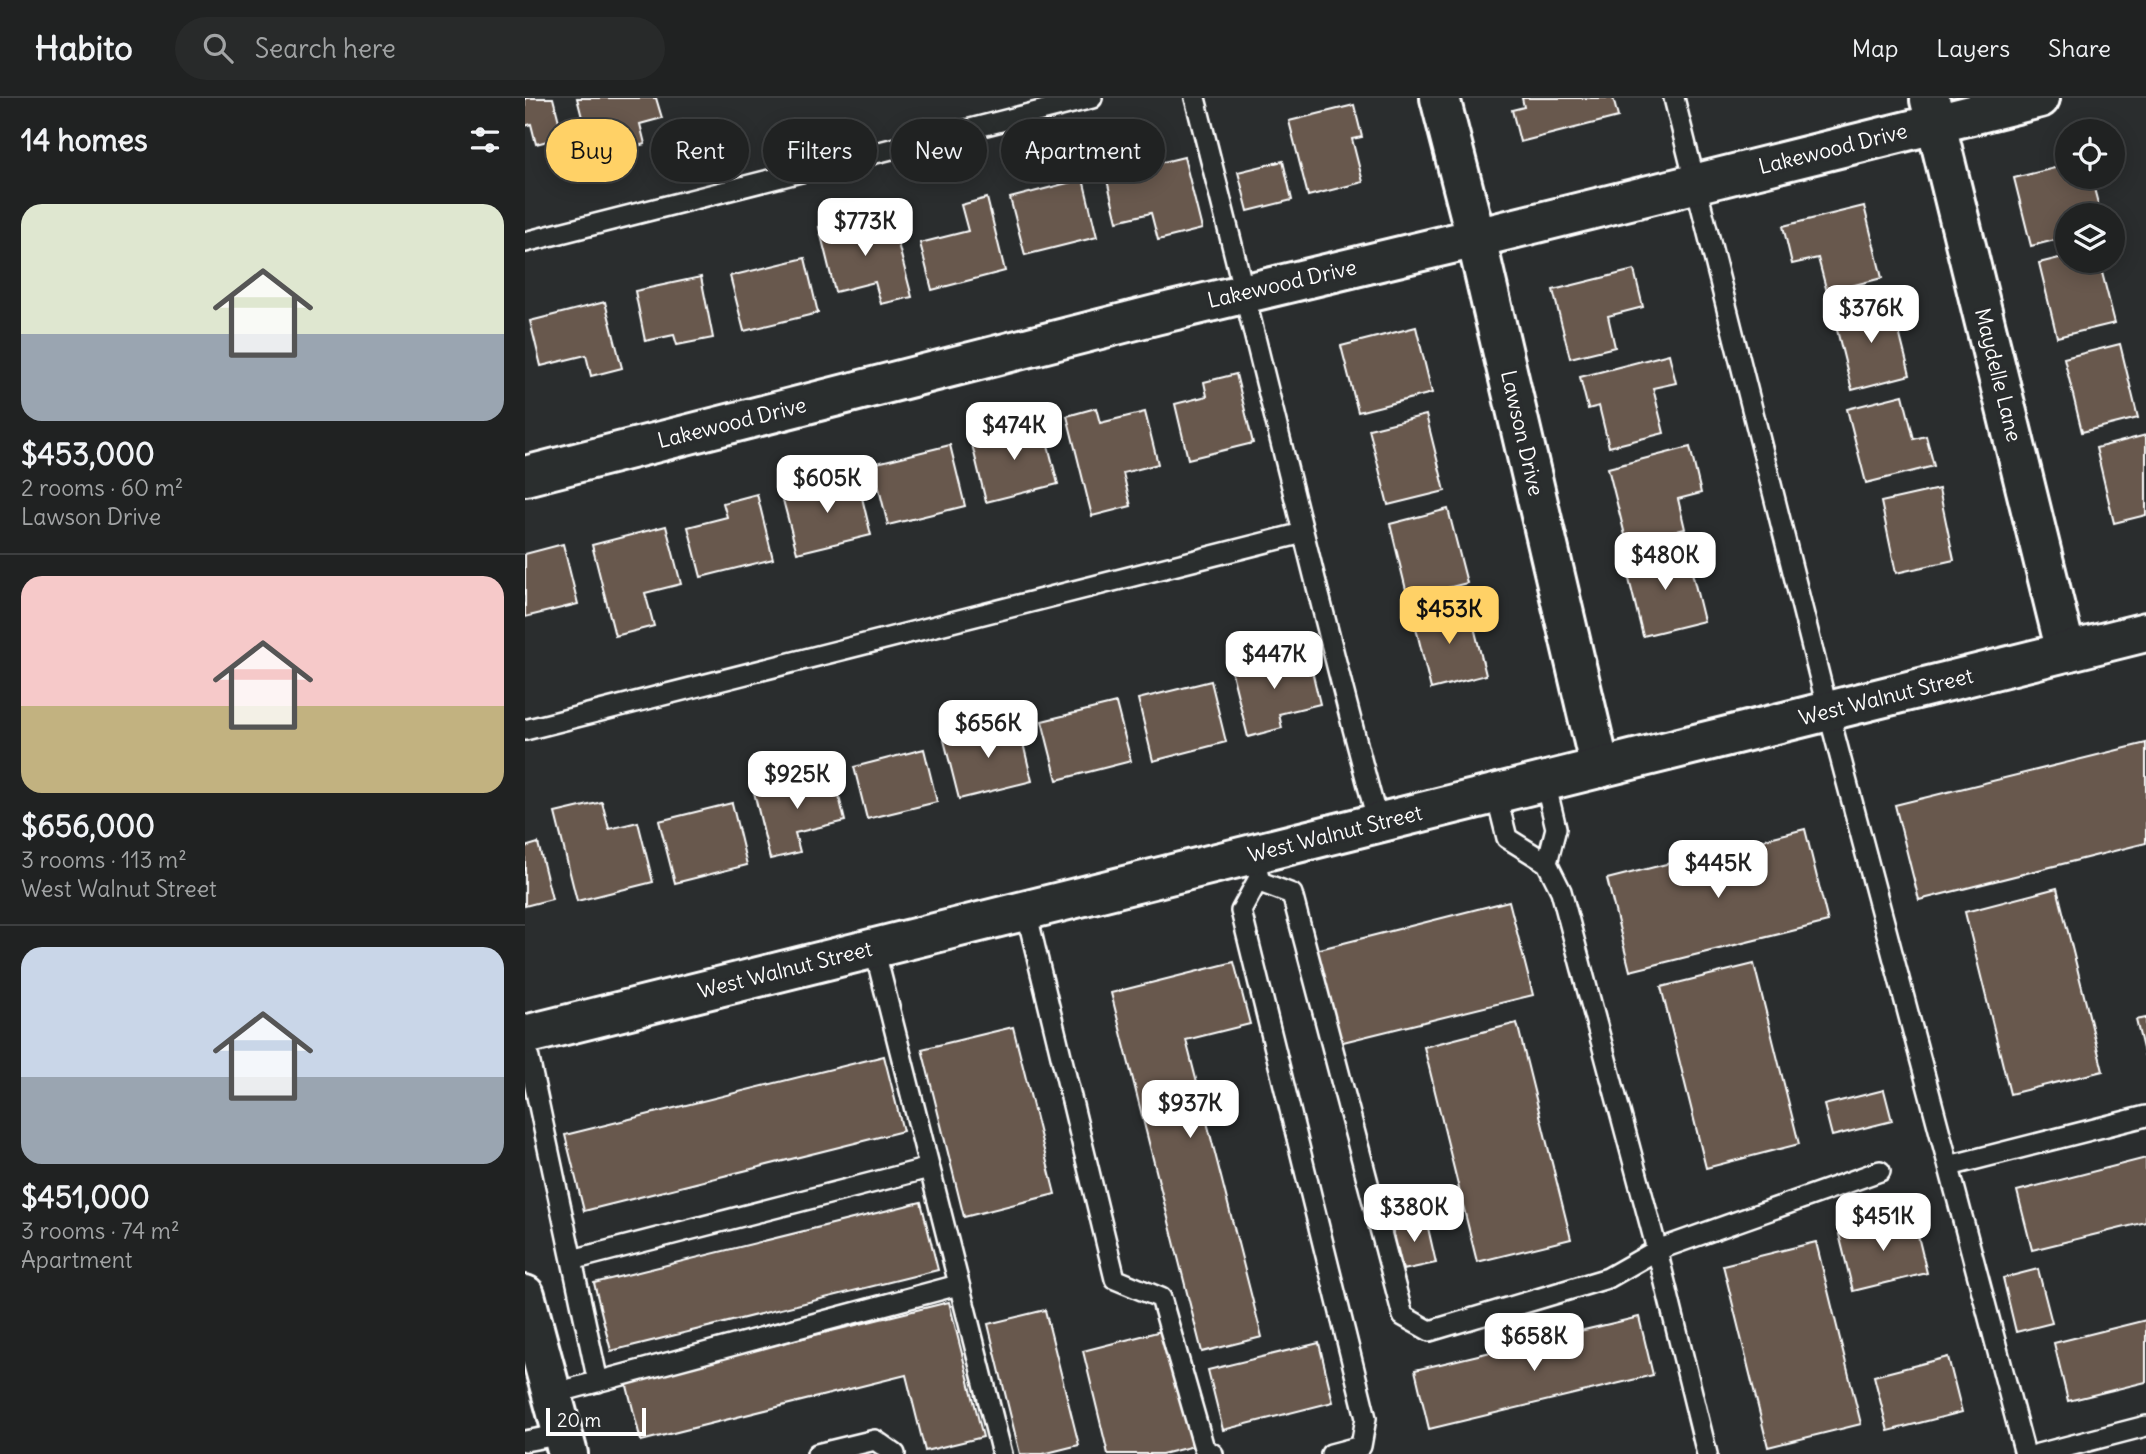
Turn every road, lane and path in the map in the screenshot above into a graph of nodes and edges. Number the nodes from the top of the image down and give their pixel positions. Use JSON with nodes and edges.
{"nodes":[{"id":1,"x":1092,"y":98,"type":"edge"},
{"id":2,"x":1195,"y":98,"type":"edge"},
{"id":3,"x":1440,"y":98,"type":"edge"},
{"id":4,"x":1674,"y":98,"type":"edge"},
{"id":5,"x":2040,"y":98,"type":"edge"},
{"id":6,"x":1933,"y":111,"type":"edge"},
{"id":7,"x":1695,"y":183,"type":"junction"},
{"id":8,"x":1476,"y":238,"type":"junction"},
{"id":9,"x":525,"y":242,"type":"edge"},
{"id":10,"x":1245,"y":293,"type":"junction"},
{"id":11,"x":525,"y":476,"type":"edge"},
{"id":12,"x":1303,"y":533,"type":"junction"},
{"id":13,"x":2146,"y":632,"type":"edge"},
{"id":14,"x":2066,"y":652,"type":"junction"},
{"id":15,"x":1828,"y":711,"type":"junction"},
{"id":16,"x":525,"y":730,"type":"edge"},
{"id":17,"x":1600,"y":768,"type":"junction"},
{"id":18,"x":1545,"y":782,"type":"junction"},
{"id":19,"x":1496,"y":794,"type":"junction"},
{"id":20,"x":1378,"y":823,"type":"junction"},
{"id":21,"x":1547,"y":863,"type":"junction"},
{"id":22,"x":1257,"y":866,"type":"junction"},
{"id":23,"x":1026,"y":911,"type":"junction"},
{"id":24,"x":874,"y":948,"type":"junction"},
{"id":25,"x":525,"y":1037,"type":"edge"},
{"id":26,"x":2146,"y":1116,"type":"edge"},
{"id":27,"x":1949,"y":1166,"type":"junction"},
{"id":28,"x":929,"y":1168,"type":"junction"},
{"id":29,"x":1880,"y":1171,"type":"dead end"},
{"id":30,"x":1657,"y":1250,"type":"junction"},
{"id":31,"x":572,"y":1260,"type":"junction"},
{"id":32,"x":958,"y":1285,"type":"junction"},
{"id":33,"x":525,"y":1295,"type":"edge"},
{"id":34,"x":598,"y":1382,"type":"junction"},
{"id":35,"x":552,"y":1394,"type":"junction"},
{"id":36,"x":2146,"y":1426,"type":"edge"},
{"id":37,"x":525,"y":1441,"type":"edge"},
{"id":38,"x":566,"y":1444,"type":"edge"},
{"id":39,"x":817,"y":1454,"type":"edge"},
{"id":40,"x":895,"y":1454,"type":"edge"},
{"id":41,"x":1002,"y":1454,"type":"edge"},
{"id":42,"x":1213,"y":1454,"type":"edge"},
{"id":43,"x":1331,"y":1454,"type":"edge"},
{"id":44,"x":1707,"y":1454,"type":"edge"},
{"id":45,"x":2025,"y":1454,"type":"edge"},
{"id":46,"x":2038,"y":1454,"type":"edge"}],
"edges":[{"from":1,"to":9,"type":"lane"},
{"from":2,"to":10,"type":"lane"},
{"from":3,"to":8,"type":"street","name":"Lawson Drive"},
{"from":4,"to":7,"type":"lane"},
{"from":5,"to":6,"type":"street","name":"Lakewood Drive"},
{"from":6,"to":7,"type":"street","name":"Lakewood Drive"},
{"from":6,"to":14,"type":"street","name":"Maydelle Lane"},
{"from":7,"to":8,"type":"street","name":"Lakewood Drive"},
{"from":7,"to":15,"type":"lane"},
{"from":8,"to":10,"type":"street","name":"Lakewood Drive"},
{"from":8,"to":17,"type":"street","name":"Lawson Drive"},
{"from":10,"to":11,"type":"street","name":"Lakewood Drive"},
{"from":10,"to":12,"type":"lane"},
{"from":12,"to":16,"type":"lane"},
{"from":12,"to":20,"type":"lane"},
{"from":13,"to":14,"type":"street","name":"West Walnut Street"},
{"from":14,"to":15,"type":"street","name":"West Walnut Street"},
{"from":15,"to":17,"type":"street","name":"West Walnut Street"},
{"from":15,"to":27,"type":"lane"},
{"from":17,"to":18,"type":"street","name":"West Walnut Street"},
{"from":18,"to":19,"type":"street","name":"West Walnut Street"},
{"from":18,"to":21,"type":"lane"},
{"from":19,"to":20,"type":"street","name":"West Walnut Street"},
{"from":19,"to":21,"type":"lane"},
{"from":20,"to":22,"type":"street","name":"West Walnut Street"},
{"from":21,"to":30,"type":"lane"},
{"from":22,"to":23,"type":"street","name":"West Walnut Street"},
{"from":22,"to":30,"type":"lane"},
{"from":22,"to":43,"type":"lane"},
{"from":23,"to":24,"type":"street","name":"West Walnut Street"},
{"from":23,"to":42,"type":"lane"},
{"from":24,"to":25,"type":"street","name":"West Walnut Street"},
{"from":24,"to":28,"type":"lane"},
{"from":25,"to":31,"type":"lane"},
{"from":26,"to":27,"type":"lane"},
{"from":27,"to":45,"type":"lane"},
{"from":28,"to":31,"type":"lane"},
{"from":28,"to":32,"type":"lane"},
{"from":29,"to":30,"type":"lane"},
{"from":30,"to":44,"type":"lane"},
{"from":31,"to":34,"type":"lane"},
{"from":32,"to":34,"type":"lane"},
{"from":32,"to":41,"type":"lane"},
{"from":33,"to":35,"type":"street"},
{"from":34,"to":35,"type":"lane"},
{"from":35,"to":38,"type":"street"},
{"from":36,"to":46,"type":"lane"},
{"from":37,"to":38,"type":"lane"},
{"from":39,"to":40,"type":"lane"}]}
